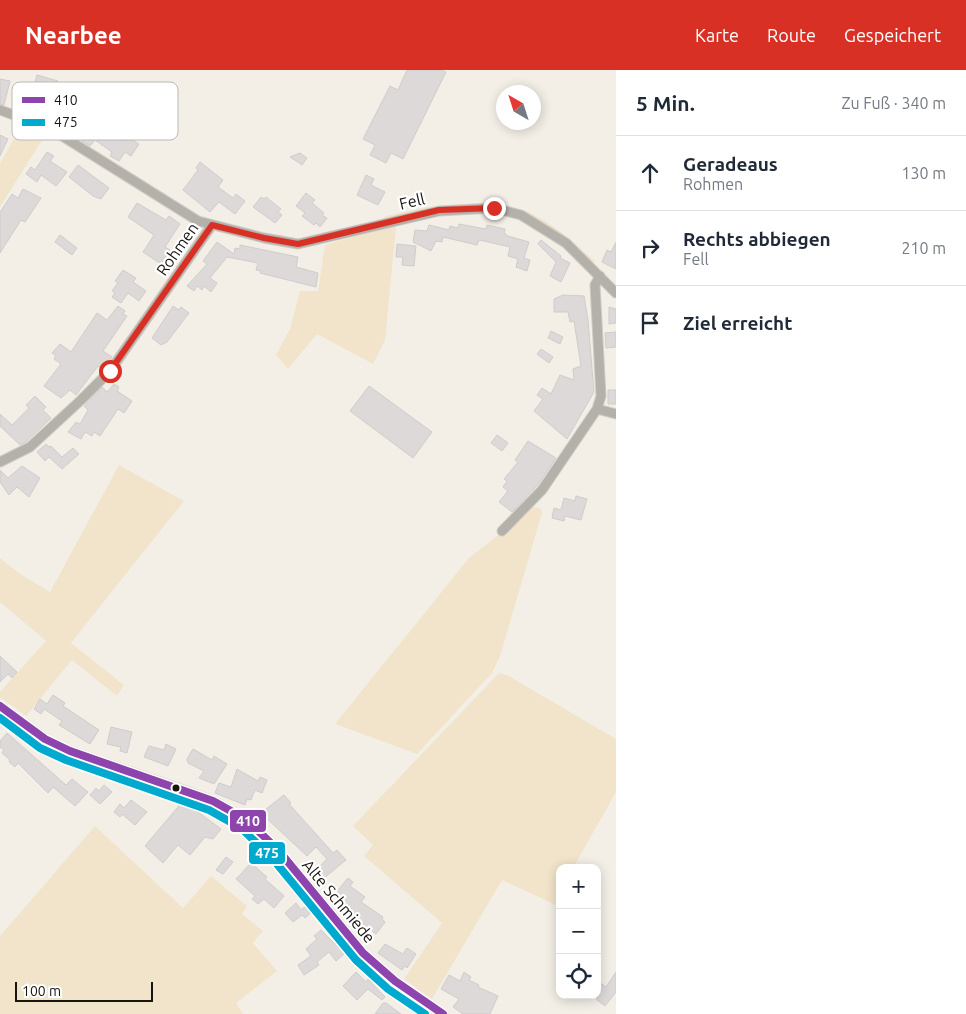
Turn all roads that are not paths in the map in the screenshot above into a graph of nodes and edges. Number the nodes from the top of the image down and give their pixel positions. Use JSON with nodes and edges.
{"nodes":[{"id":1,"x":0,"y":110,"type":"edge"},
{"id":2,"x":12,"y":114,"type":"edge"},
{"id":3,"x":69,"y":140,"type":"edge"},
{"id":4,"x":212,"y":225,"type":"junction"},
{"id":5,"x":600,"y":276,"type":"junction"},
{"id":6,"x":616,"y":293,"type":"edge"},
{"id":7,"x":597,"y":410,"type":"junction"},
{"id":8,"x":616,"y":414,"type":"edge"},
{"id":9,"x":0,"y":462,"type":"edge"},
{"id":10,"x":502,"y":531,"type":"dead end"},
{"id":11,"x":0,"y":706,"type":"edge"},
{"id":12,"x":443,"y":1014,"type":"edge"}],
"edges":[{"from":1,"to":2,"type":"street","name":"Rohmen"},
{"from":3,"to":4,"type":"street","name":"Rohmen"},
{"from":4,"to":5,"type":"street","name":"Fell"},
{"from":4,"to":9,"type":"street","name":"Rohmen"},
{"from":5,"to":6,"type":"street","name":"Fell"},
{"from":5,"to":7,"type":"street"},
{"from":7,"to":8,"type":"street"},
{"from":7,"to":10,"type":"street"},
{"from":11,"to":12,"type":"street","name":"Alte Schmiede"}]}
